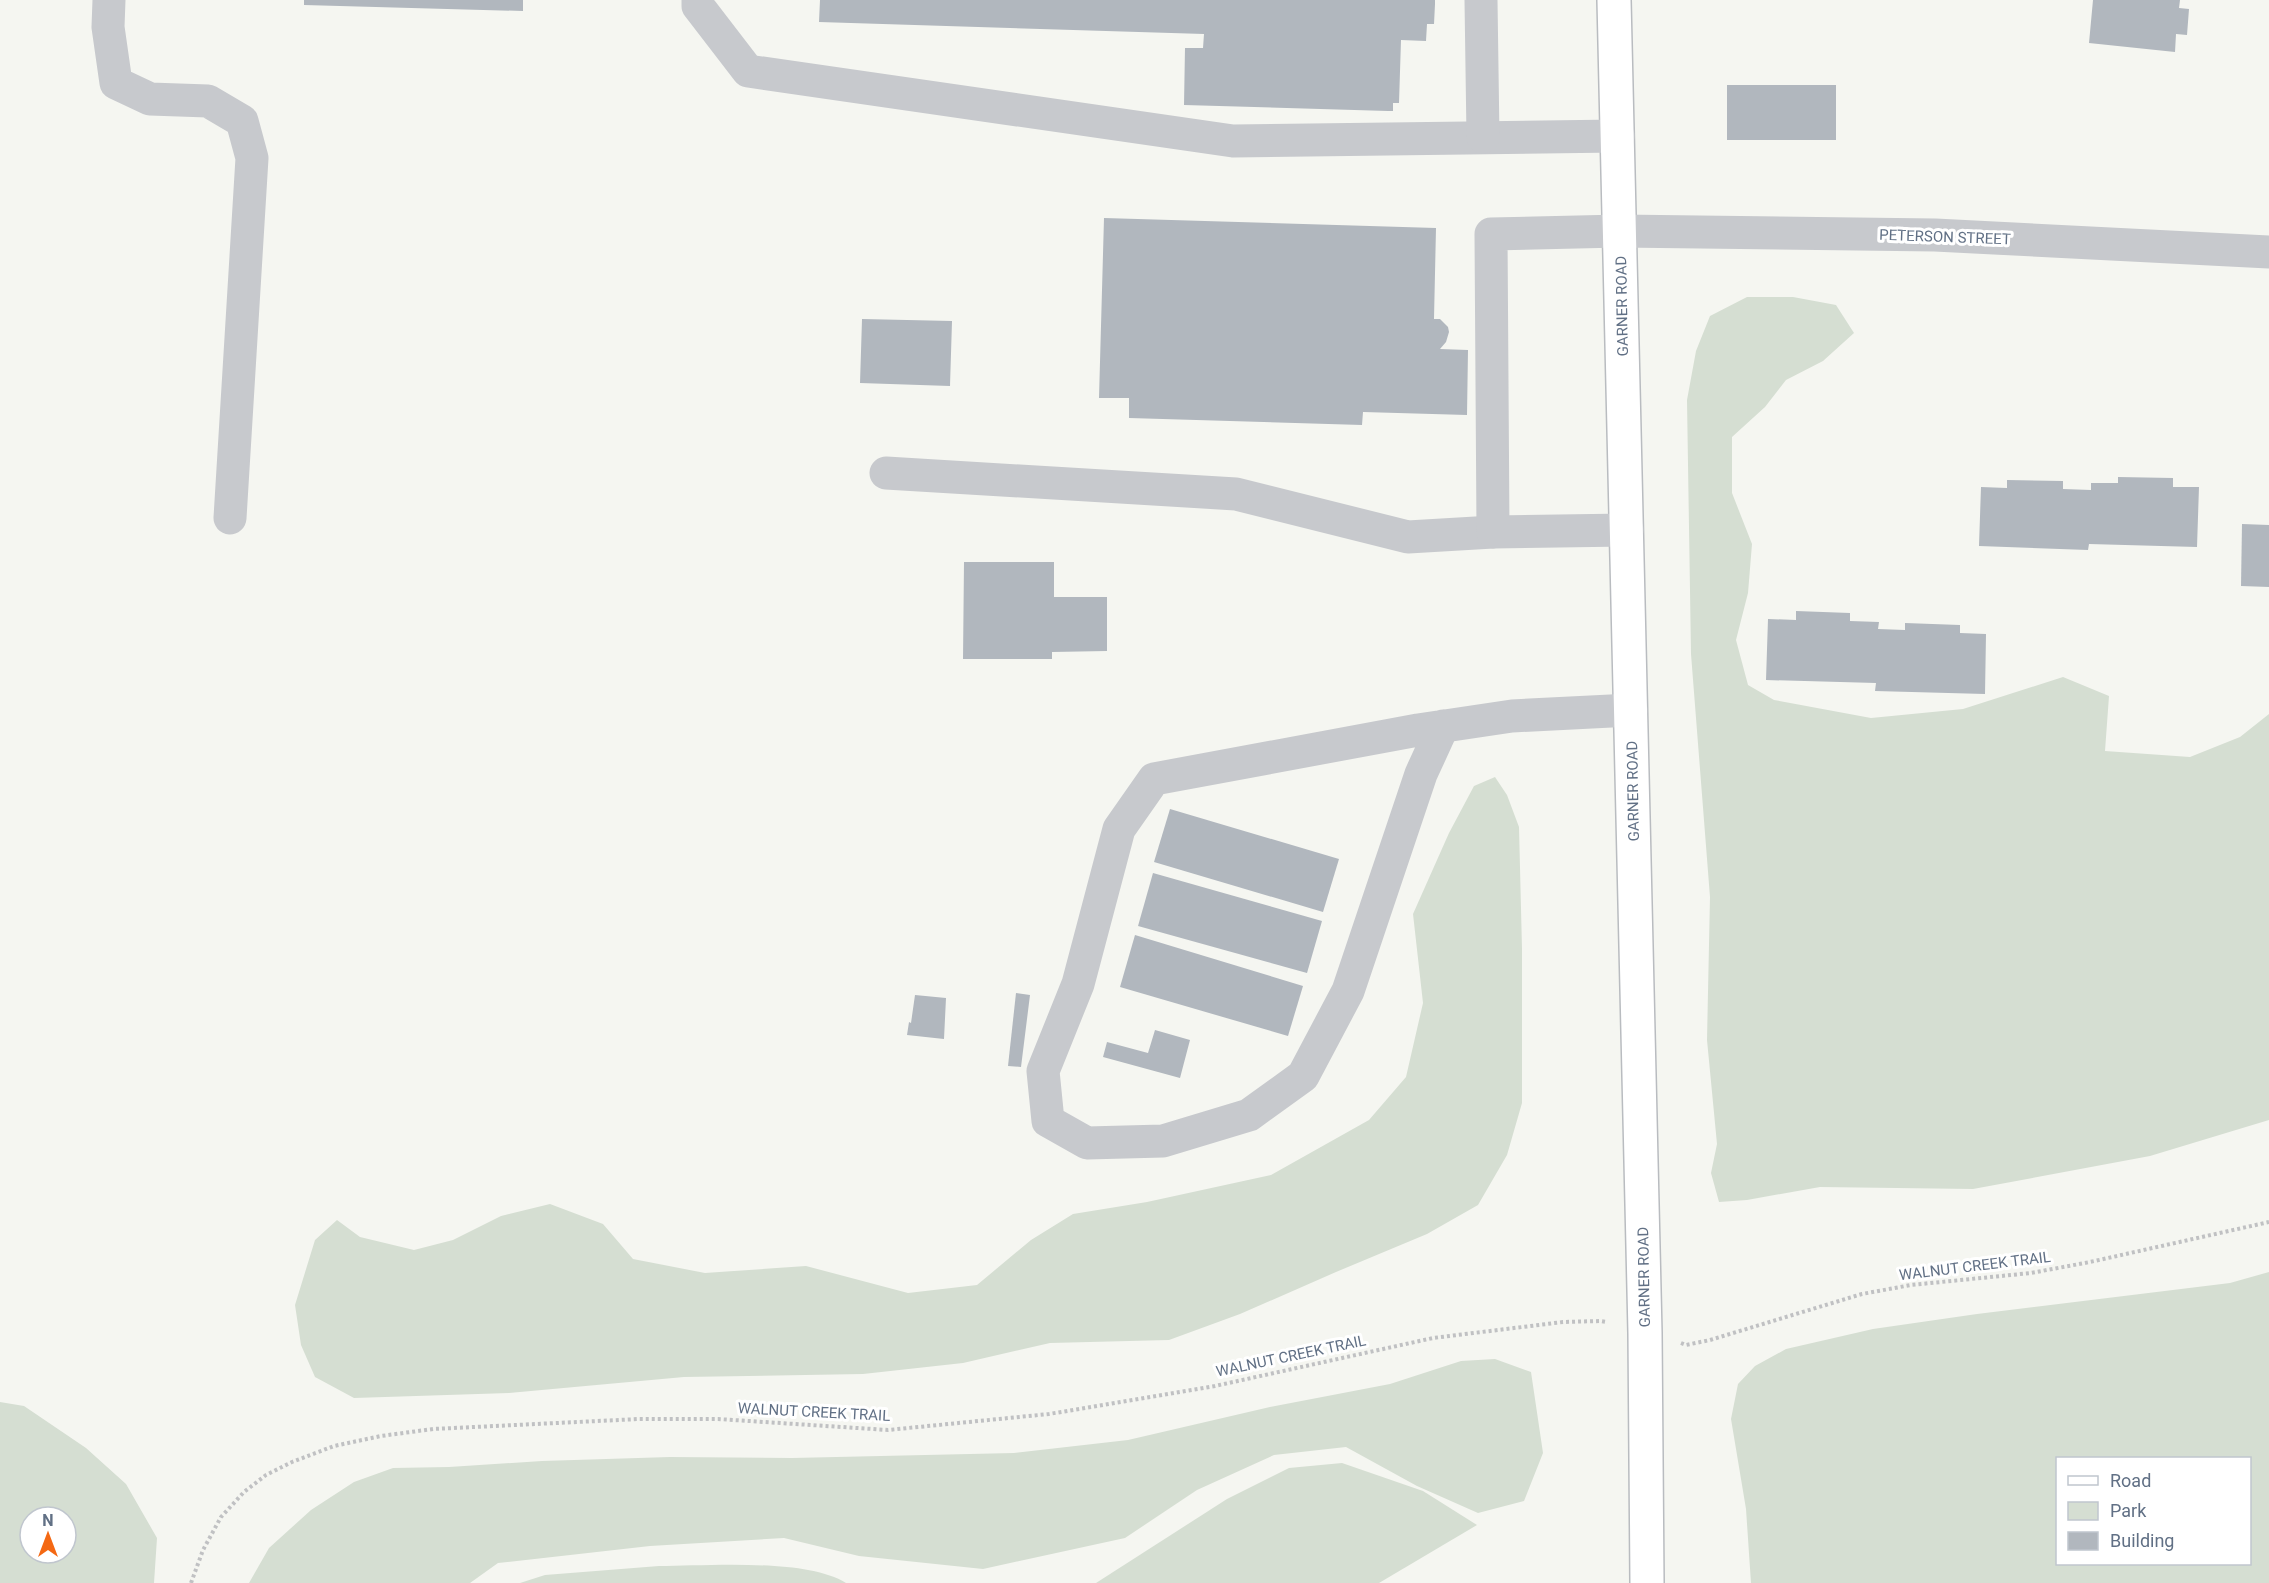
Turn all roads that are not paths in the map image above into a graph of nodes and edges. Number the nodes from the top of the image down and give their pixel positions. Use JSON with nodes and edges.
{"nodes":[{"id":1,"x":109,"y":0,"type":"edge"},
{"id":2,"x":698,"y":0,"type":"edge"},
{"id":3,"x":1481,"y":0,"type":"edge"},
{"id":4,"x":1614,"y":0,"type":"edge"},
{"id":5,"x":1618,"y":136,"type":"junction"},
{"id":6,"x":1484,"y":137,"type":"junction"},
{"id":7,"x":1620,"y":231,"type":"junction"},
{"id":8,"x":2269,"y":243,"type":"edge"},
{"id":9,"x":886,"y":473,"type":"dead end"},
{"id":10,"x":230,"y":518,"type":"dead end"},
{"id":11,"x":1628,"y":530,"type":"junction"},
{"id":12,"x":1493,"y":532,"type":"junction"},
{"id":13,"x":1631,"y":710,"type":"junction"},
{"id":14,"x":1443,"y":726,"type":"junction"},
{"id":15,"x":1647,"y":1583,"type":"edge"}],
"edges":[{"from":1,"to":10,"type":"street"},
{"from":2,"to":6,"type":"street"},
{"from":3,"to":6,"type":"street"},
{"from":4,"to":5,"type":"main road","name":"GARNER ROAD"},
{"from":5,"to":6,"type":"street"},
{"from":5,"to":7,"type":"main road","name":"GARNER ROAD"},
{"from":7,"to":8,"type":"street","name":"PETERSON STREET"},
{"from":7,"to":11,"type":"main road","name":"GARNER ROAD"},
{"from":7,"to":12,"type":"street","name":"PETERSON STREET"},
{"from":9,"to":12,"type":"street"},
{"from":11,"to":12,"type":"street"},
{"from":11,"to":13,"type":"main road","name":"GARNER ROAD"},
{"from":13,"to":14,"type":"street"},
{"from":13,"to":15,"type":"main road","name":"GARNER ROAD"},
{"from":14,"to":14,"type":"street"}]}
